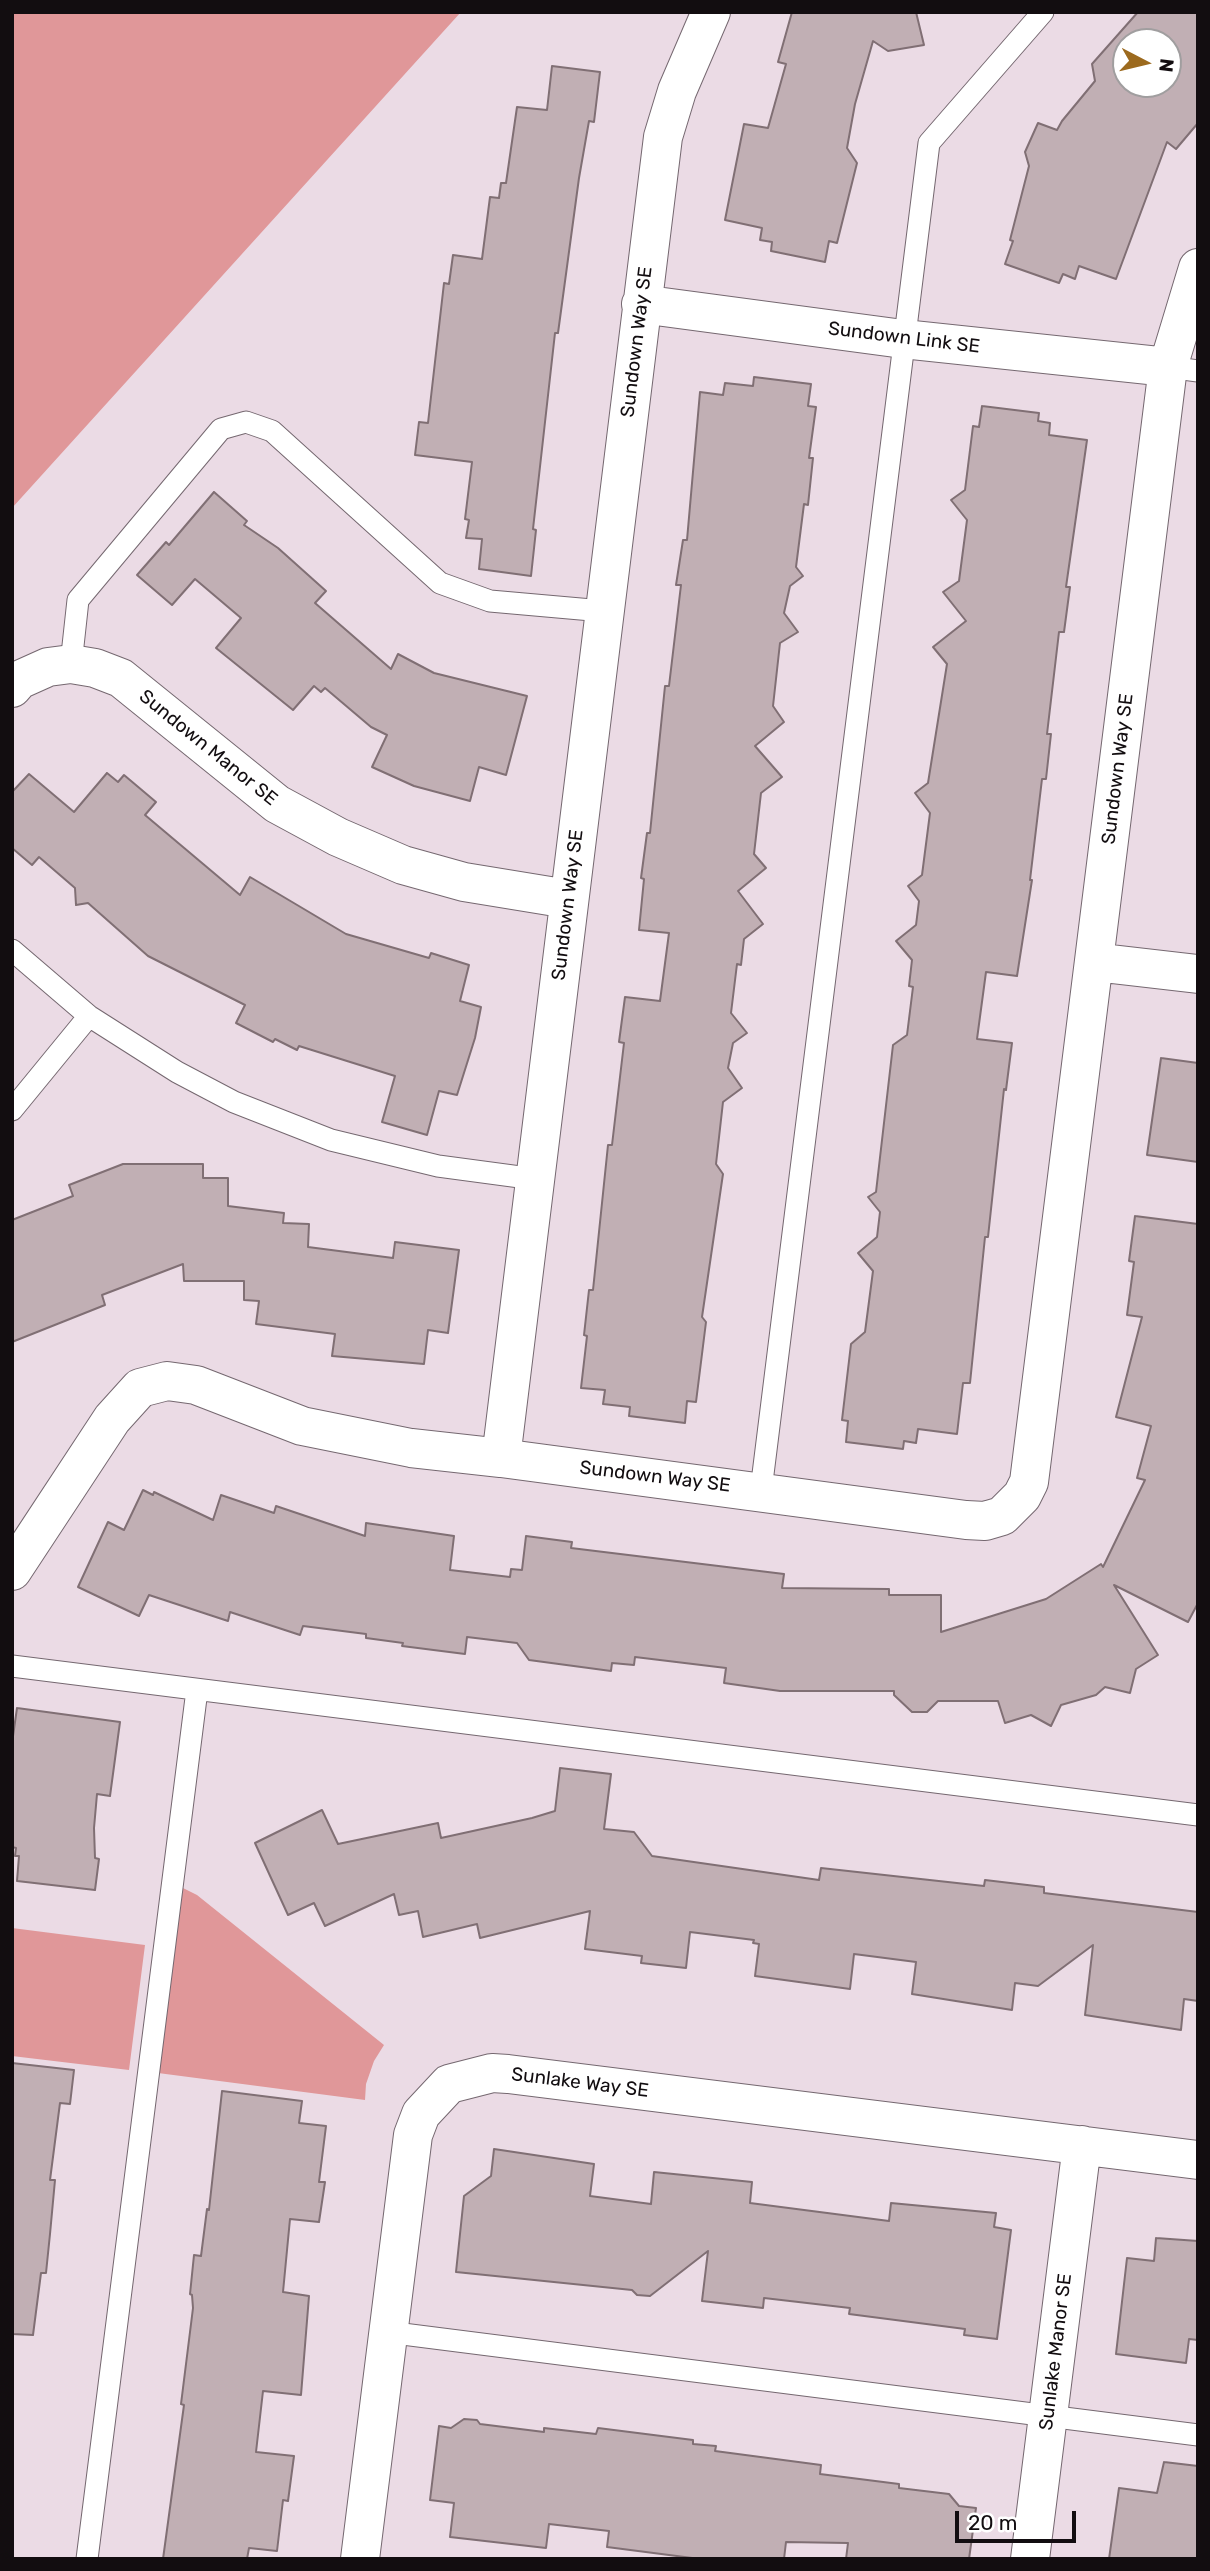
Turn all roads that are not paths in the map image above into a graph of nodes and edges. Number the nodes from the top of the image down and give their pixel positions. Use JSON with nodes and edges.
{"nodes":[{"id":1,"x":711,"y":12,"type":"edge"},
{"id":2,"x":1043,"y":12,"type":"edge"},
{"id":3,"x":1198,"y":268,"type":"edge"},
{"id":4,"x":641,"y":304,"type":"junction"},
{"id":5,"x":903,"y":339,"type":"junction"},
{"id":6,"x":1183,"y":369,"type":"edge"},
{"id":7,"x":603,"y":611,"type":"junction"},
{"id":8,"x":71,"y":664,"type":"junction"},
{"id":9,"x":12,"y":688,"type":"edge"},
{"id":10,"x":568,"y":900,"type":"junction"},
{"id":11,"x":12,"y":950,"type":"edge"},
{"id":12,"x":1094,"y":962,"type":"junction"},
{"id":13,"x":1198,"y":974,"type":"edge"},
{"id":14,"x":89,"y":1016,"type":"junction"},
{"id":15,"x":12,"y":1110,"type":"edge"},
{"id":16,"x":535,"y":1179,"type":"junction"},
{"id":17,"x":500,"y":1458,"type":"junction"},
{"id":18,"x":761,"y":1490,"type":"junction"},
{"id":19,"x":12,"y":1571,"type":"edge"},
{"id":20,"x":12,"y":1667,"type":"edge"},
{"id":21,"x":197,"y":1690,"type":"junction"},
{"id":22,"x":1198,"y":1815,"type":"edge"},
{"id":23,"x":1083,"y":2145,"type":"junction"},
{"id":24,"x":1198,"y":2160,"type":"edge"},
{"id":25,"x":387,"y":2332,"type":"junction"},
{"id":26,"x":1047,"y":2416,"type":"junction"},
{"id":27,"x":1198,"y":2435,"type":"edge"},
{"id":28,"x":87,"y":2559,"type":"edge"},
{"id":29,"x":360,"y":2559,"type":"edge"},
{"id":30,"x":1030,"y":2559,"type":"edge"}],
"edges":[{"from":1,"to":4,"type":"street","name":"Sundown Way SE"},
{"from":2,"to":5,"type":"lane"},
{"from":3,"to":6,"type":"street","name":"Sundown Way SE"},
{"from":4,"to":5,"type":"street","name":"Sundown Link SE"},
{"from":4,"to":7,"type":"street","name":"Sundown Way SE"},
{"from":5,"to":6,"type":"street","name":"Sundown Link SE"},
{"from":5,"to":18,"type":"lane"},
{"from":6,"to":12,"type":"street","name":"Sundown Way SE"},
{"from":7,"to":8,"type":"lane"},
{"from":7,"to":10,"type":"street","name":"Sundown Way SE"},
{"from":8,"to":9,"type":"street","name":"Sundown Manor SE"},
{"from":8,"to":10,"type":"street","name":"Sundown Manor SE"},
{"from":10,"to":16,"type":"street","name":"Sundown Way SE"},
{"from":11,"to":14,"type":"lane"},
{"from":12,"to":13,"type":"street"},
{"from":12,"to":18,"type":"street","name":"Sundown Way SE"},
{"from":14,"to":15,"type":"lane"},
{"from":14,"to":16,"type":"lane"},
{"from":16,"to":17,"type":"street","name":"Sundown Way SE"},
{"from":17,"to":18,"type":"street","name":"Sundown Way SE"},
{"from":17,"to":19,"type":"street"},
{"from":20,"to":21,"type":"lane"},
{"from":21,"to":22,"type":"lane"},
{"from":21,"to":28,"type":"lane"},
{"from":23,"to":24,"type":"street","name":"Sunlake Way SE"},
{"from":23,"to":25,"type":"street","name":"Sunlake Way SE"},
{"from":23,"to":26,"type":"street","name":"Sunlake Manor SE"},
{"from":25,"to":26,"type":"lane"},
{"from":25,"to":29,"type":"street","name":"Sunlake Way SE"},
{"from":26,"to":27,"type":"lane"},
{"from":26,"to":30,"type":"street","name":"Sunlake Manor SE"}]}
